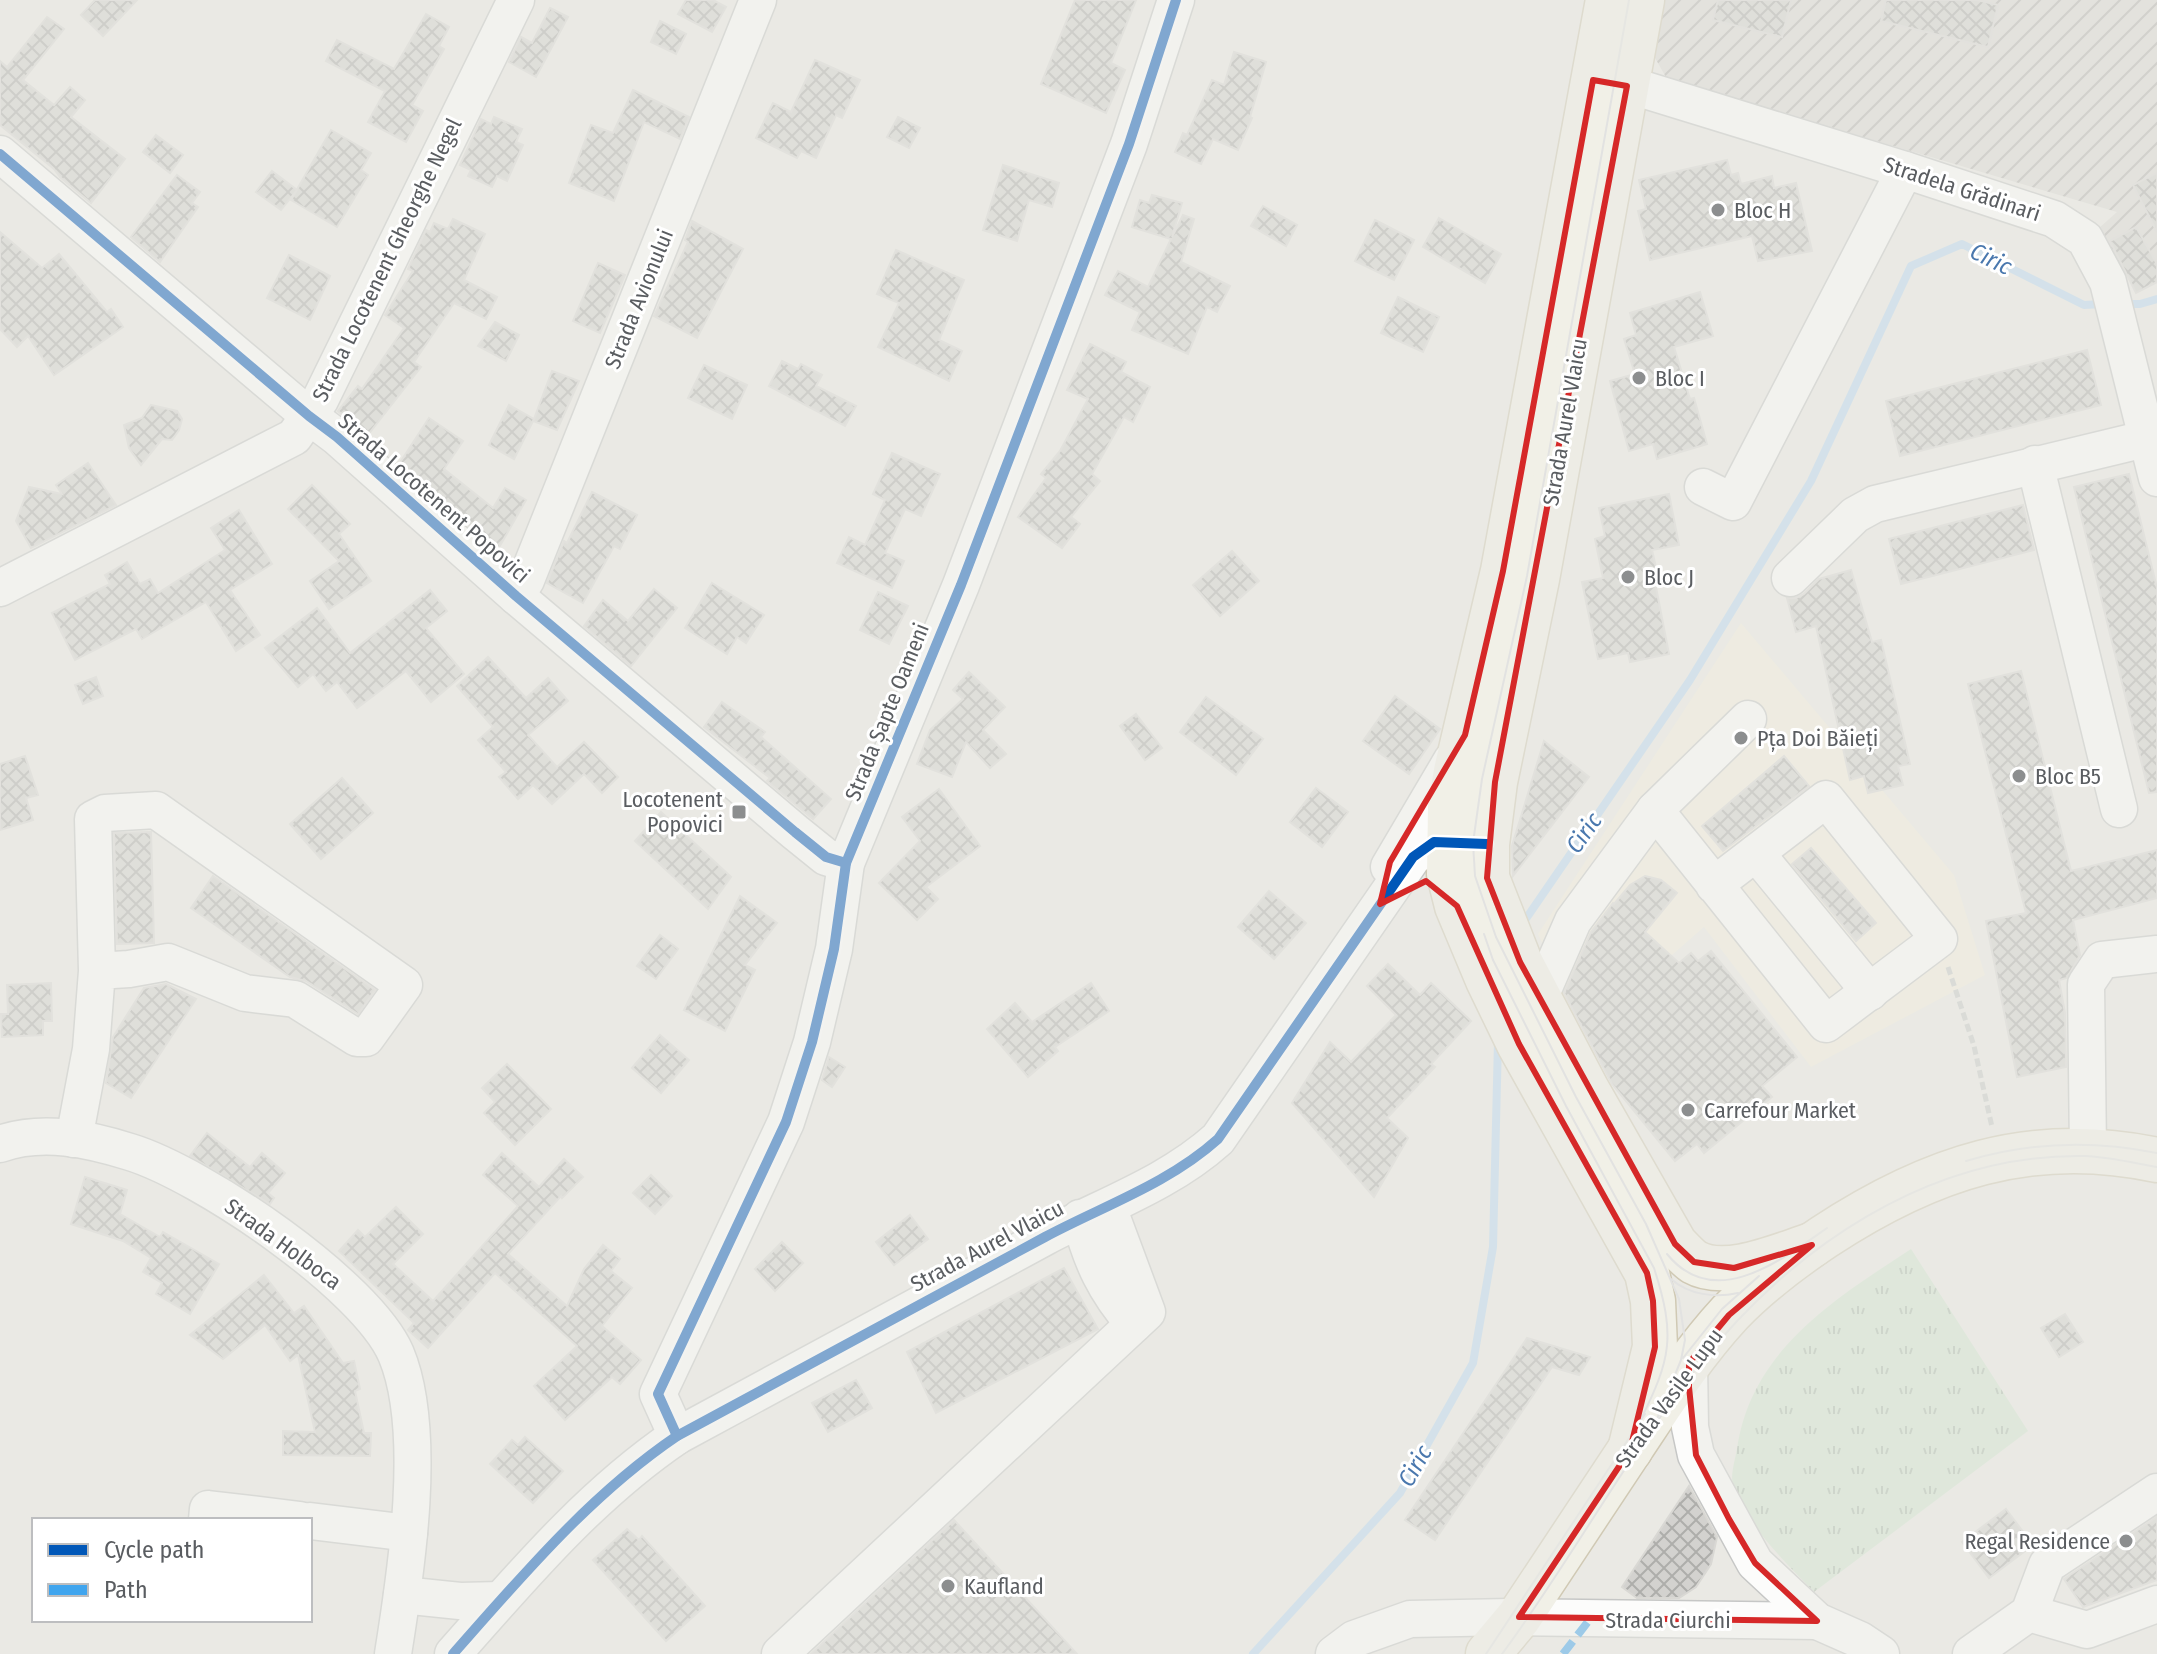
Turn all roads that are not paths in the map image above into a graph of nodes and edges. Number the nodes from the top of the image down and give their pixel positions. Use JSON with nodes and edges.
{"nodes":[{"id":1,"x":516,"y":0,"type":"edge"},
{"id":2,"x":758,"y":0,"type":"edge"},
{"id":3,"x":1176,"y":0,"type":"edge"},
{"id":4,"x":1608,"y":0,"type":"edge"},
{"id":5,"x":1642,"y":0,"type":"edge"},
{"id":6,"x":1610,"y":83,"type":"junction"},
{"id":7,"x":0,"y":154,"type":"edge"},
{"id":8,"x":1905,"y":170,"type":"junction"},
{"id":9,"x":309,"y":416,"type":"junction"},
{"id":10,"x":2145,"y":439,"type":"junction"},
{"id":11,"x":2035,"y":464,"type":"junction"},
{"id":12,"x":2157,"y":478,"type":"edge"},
{"id":13,"x":1703,"y":487,"type":"dead end"},
{"id":14,"x":1790,"y":578,"type":"dead end"},
{"id":15,"x":0,"y":588,"type":"edge"},
{"id":16,"x":516,"y":596,"type":"junction"},
{"id":17,"x":1748,"y":719,"type":"dead end"},
{"id":18,"x":1465,"y":735,"type":"junction"},
{"id":19,"x":2119,"y":809,"type":"dead end"},
{"id":20,"x":1655,"y":810,"type":"junction"},
{"id":21,"x":1468,"y":843,"type":"junction"},
{"id":22,"x":1756,"y":853,"type":"junction"},
{"id":23,"x":846,"y":863,"type":"junction"},
{"id":24,"x":1714,"y":885,"type":"junction"},
{"id":25,"x":1380,"y":904,"type":"junction"},
{"id":26,"x":1477,"y":905,"type":"junction"},
{"id":27,"x":2157,"y":954,"type":"edge"},
{"id":28,"x":97,"y":971,"type":"junction"},
{"id":29,"x":1516,"y":980,"type":"junction"},
{"id":30,"x":1870,"y":992,"type":"junction"},
{"id":31,"x":74,"y":1139,"type":"junction"},
{"id":32,"x":1,"y":1140,"type":"edge"},
{"id":33,"x":2088,"y":1151,"type":"junction"},
{"id":34,"x":2157,"y":1160,"type":"edge"},
{"id":35,"x":1094,"y":1213,"type":"junction"},
{"id":36,"x":1812,"y":1245,"type":"junction"},
{"id":37,"x":1689,"y":1363,"type":"junction"},
{"id":38,"x":662,"y":1386,"type":"junction"},
{"id":39,"x":727,"y":1409,"type":"junction"},
{"id":40,"x":677,"y":1436,"type":"junction"},
{"id":41,"x":1634,"y":1444,"type":"junction"},
{"id":42,"x":1696,"y":1455,"type":"junction"},
{"id":43,"x":615,"y":1483,"type":"junction"},
{"id":44,"x":2157,"y":1492,"type":"edge"},
{"id":45,"x":207,"y":1518,"type":"edge"},
{"id":46,"x":283,"y":1518,"type":"edge"},
{"id":47,"x":312,"y":1521,"type":"edge"},
{"id":48,"x":409,"y":1533,"type":"junction"},
{"id":49,"x":402,"y":1595,"type":"junction"},
{"id":50,"x":500,"y":1600,"type":"junction"},
{"id":51,"x":2157,"y":1604,"type":"edge"},
{"id":52,"x":2029,"y":1613,"type":"junction"},
{"id":53,"x":1817,"y":1621,"type":"junction"},
{"id":54,"x":1502,"y":1641,"type":"edge"},
{"id":55,"x":393,"y":1654,"type":"edge"},
{"id":56,"x":453,"y":1654,"type":"edge"},
{"id":57,"x":780,"y":1654,"type":"edge"},
{"id":58,"x":1334,"y":1654,"type":"edge"},
{"id":59,"x":1881,"y":1654,"type":"edge"},
{"id":60,"x":1971,"y":1654,"type":"edge"}],
"edges":[{"from":1,"to":9,"type":"street","name":"Strada Locotenent Gheorghe Negel"},
{"from":2,"to":16,"type":"street","name":"Strada Avionului"},
{"from":3,"to":23,"type":"street","name":"Strada Șapte Oameni"},
{"from":4,"to":6,"type":"main road","name":"Strada Aurel Vlaicu"},
{"from":5,"to":6,"type":"main road","name":"Strada Aurel Vlaicu"},
{"from":6,"to":8,"type":"street","name":"Stradela Grădinari"},
{"from":6,"to":18,"type":"main road","name":"Strada Aurel Vlaicu"},
{"from":6,"to":21,"type":"main road","name":"Strada Aurel Vlaicu"},
{"from":7,"to":9,"type":"street","name":"Strada Locotenent Popovici"},
{"from":8,"to":10,"type":"street","name":"Stradela Grădinari"},
{"from":8,"to":13,"type":"street"},
{"from":9,"to":15,"type":"street","name":"Strada Locotenent Gheorghe Negel"},
{"from":9,"to":16,"type":"street","name":"Strada Locotenent Popovici"},
{"from":10,"to":11,"type":"street"},
{"from":10,"to":12,"type":"street","name":"Stradela Grădinari"},
{"from":11,"to":14,"type":"street"},
{"from":11,"to":19,"type":"street"},
{"from":16,"to":23,"type":"street","name":"Strada Locotenent Popovici"},
{"from":17,"to":20,"type":"street"},
{"from":18,"to":21,"type":"main road","name":"Strada Aurel Vlaicu"},
{"from":18,"to":25,"type":"street","name":"Strada Aurel Vlaicu"},
{"from":20,"to":24,"type":"street"},
{"from":20,"to":29,"type":"street"},
{"from":21,"to":25,"type":"street","name":"Strada Aurel Vlaicu"},
{"from":21,"to":26,"type":"main road","name":"Strada Aurel Vlaicu"},
{"from":22,"to":24,"type":"street"},
{"from":22,"to":30,"type":"street"},
{"from":22,"to":30,"type":"street"},
{"from":23,"to":38,"type":"street","name":"Strada Șapte Oameni"},
{"from":24,"to":30,"type":"street"},
{"from":25,"to":26,"type":"street"},
{"from":25,"to":35,"type":"street","name":"Strada Aurel Vlaicu"},
{"from":26,"to":29,"type":"main road","name":"Strada Aurel Vlaicu"},
{"from":27,"to":33,"type":"street"},
{"from":28,"to":28,"type":"street"},
{"from":28,"to":31,"type":"street"},
{"from":29,"to":36,"type":"main road","name":"Strada Aurel Vlaicu"},
{"from":29,"to":41,"type":"main road","name":"Strada Aurel Vlaicu"},
{"from":31,"to":32,"type":"street","name":"Strada Holboca"},
{"from":31,"to":48,"type":"street","name":"Strada Holboca"},
{"from":33,"to":34,"type":"main road","name":"Strada Vasile Lupu"},
{"from":33,"to":36,"type":"main road","name":"Strada Vasile Lupu"},
{"from":35,"to":39,"type":"street","name":"Strada Aurel Vlaicu"},
{"from":35,"to":57,"type":"street"},
{"from":36,"to":37,"type":"main road","name":"Strada Vasile Lupu"},
{"from":37,"to":41,"type":"main road","name":"Strada Vasile Lupu"},
{"from":37,"to":42,"type":"street","name":"Strada Ciurchi"},
{"from":38,"to":39,"type":"street"},
{"from":38,"to":40,"type":"street"},
{"from":38,"to":43,"type":"street","name":"Strada Șapte Oameni"},
{"from":39,"to":40,"type":"street","name":"Strada Aurel Vlaicu"},
{"from":40,"to":43,"type":"street","name":"Strada Aurel Vlaicu"},
{"from":41,"to":42,"type":"street"},
{"from":41,"to":54,"type":"main road","name":"Strada Vasile Lupu"},
{"from":42,"to":53,"type":"street","name":"Strada Ciurchi"},
{"from":43,"to":50,"type":"street","name":"Strada Aurel Vlaicu"},
{"from":44,"to":52,"type":"street"},
{"from":45,"to":46,"type":"street"},
{"from":47,"to":48,"type":"street"},
{"from":48,"to":49,"type":"street","name":"Strada Holboca"},
{"from":49,"to":50,"type":"street"},
{"from":49,"to":55,"type":"street","name":"Strada Holboca"},
{"from":50,"to":56,"type":"street","name":"Strada Aurel Vlaicu"},
{"from":51,"to":52,"type":"street"},
{"from":52,"to":60,"type":"street"},
{"from":53,"to":54,"type":"street","name":"Strada Ciurchi"},
{"from":53,"to":59,"type":"street","name":"Strada Ciurchi"},
{"from":54,"to":58,"type":"street","name":"Strada Ciurchi"}]}
